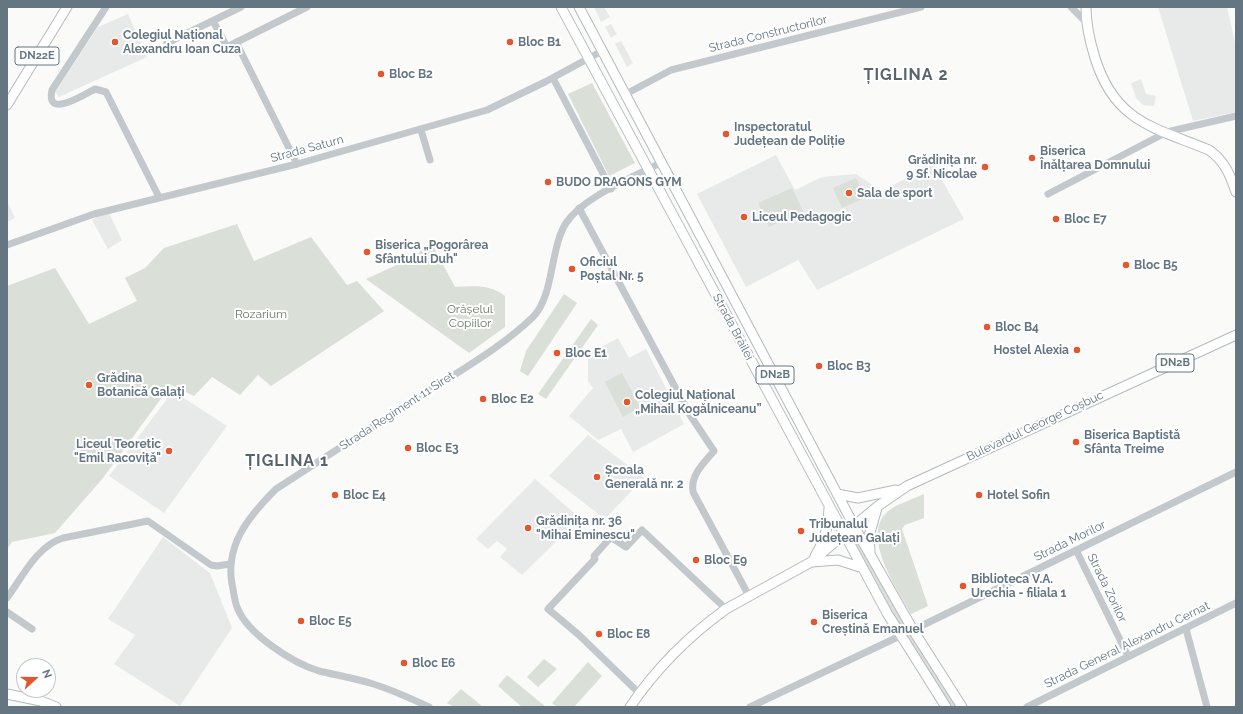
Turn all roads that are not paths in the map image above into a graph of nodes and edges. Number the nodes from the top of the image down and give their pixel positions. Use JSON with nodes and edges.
{"nodes":[{"id":1,"x":67,"y":7,"type":"edge"},
{"id":2,"x":106,"y":7,"type":"edge"},
{"id":3,"x":241,"y":7,"type":"edge"},
{"id":4,"x":307,"y":7,"type":"edge"},
{"id":5,"x":561,"y":7,"type":"edge"},
{"id":6,"x":579,"y":7,"type":"edge"},
{"id":7,"x":921,"y":7,"type":"edge"},
{"id":8,"x":1071,"y":7,"type":"edge"},
{"id":9,"x":1086,"y":7,"type":"edge"},
{"id":10,"x":213,"y":21,"type":"junction"},
{"id":11,"x":1087,"y":23,"type":"junction"},
{"id":12,"x":236,"y":42,"type":"junction"},
{"id":13,"x":167,"y":43,"type":"dead end"},
{"id":14,"x":602,"y":51,"type":"junction"},
{"id":15,"x":589,"y":58,"type":"junction"},
{"id":16,"x":553,"y":78,"type":"junction"},
{"id":17,"x":626,"y":94,"type":"junction"},
{"id":18,"x":7,"y":105,"type":"edge"},
{"id":19,"x":1236,"y":116,"type":"edge"},
{"id":20,"x":421,"y":130,"type":"junction"},
{"id":21,"x":1167,"y":132,"type":"junction"},
{"id":22,"x":430,"y":160,"type":"dead end"},
{"id":23,"x":662,"y":162,"type":"junction"},
{"id":24,"x":297,"y":164,"type":"junction"},
{"id":25,"x":650,"y":169,"type":"junction"},
{"id":26,"x":611,"y":189,"type":"junction"},
{"id":27,"x":1236,"y":192,"type":"edge"},
{"id":28,"x":1048,"y":194,"type":"dead end"},
{"id":29,"x":159,"y":197,"type":"junction"},
{"id":30,"x":579,"y":208,"type":"junction"},
{"id":31,"x":7,"y":245,"type":"edge"},
{"id":32,"x":1236,"y":335,"type":"edge"},
{"id":33,"x":1236,"y":472,"type":"edge"},
{"id":34,"x":907,"y":486,"type":"junction"},
{"id":35,"x":837,"y":494,"type":"junction"},
{"id":36,"x":878,"y":506,"type":"junction"},
{"id":37,"x":829,"y":507,"type":"junction"},
{"id":38,"x":854,"y":526,"type":"junction"},
{"id":39,"x":845,"y":535,"type":"junction"},
{"id":40,"x":1076,"y":550,"type":"junction"},
{"id":41,"x":873,"y":561,"type":"junction"},
{"id":42,"x":811,"y":562,"type":"junction"},
{"id":43,"x":230,"y":564,"type":"junction"},
{"id":44,"x":863,"y":568,"type":"junction"},
{"id":45,"x":749,"y":596,"type":"junction"},
{"id":46,"x":7,"y":598,"type":"edge"},
{"id":47,"x":1236,"y":603,"type":"edge"},
{"id":48,"x":726,"y":609,"type":"junction"},
{"id":49,"x":7,"y":612,"type":"edge"},
{"id":50,"x":32,"y":629,"type":"dead end"},
{"id":51,"x":1186,"y":629,"type":"junction"},
{"id":52,"x":913,"y":630,"type":"junction"},
{"id":53,"x":900,"y":636,"type":"junction"},
{"id":54,"x":1128,"y":656,"type":"junction"},
{"id":55,"x":7,"y":694,"type":"edge"},
{"id":56,"x":640,"y":694,"type":"junction"},
{"id":57,"x":56,"y":707,"type":"edge"},
{"id":58,"x":429,"y":707,"type":"edge"},
{"id":59,"x":630,"y":707,"type":"edge"},
{"id":60,"x":750,"y":707,"type":"edge"},
{"id":61,"x":946,"y":707,"type":"edge"},
{"id":62,"x":962,"y":707,"type":"edge"},
{"id":63,"x":1027,"y":707,"type":"edge"},
{"id":64,"x":1207,"y":707,"type":"edge"}],
"edges":[{"from":1,"to":18,"type":"main road","number":"DN22E"},
{"from":2,"to":29,"type":"street"},
{"from":3,"to":10,"type":"street"},
{"from":4,"to":12,"type":"street"},
{"from":5,"to":15,"type":"main road","name":"Strada Brăilei","number":"DN2B"},
{"from":6,"to":14,"type":"main road","name":"Strada Brăilei","number":"DN2B"},
{"from":7,"to":17,"type":"street","name":"Strada Constructorilor"},
{"from":8,"to":11,"type":"street"},
{"from":9,"to":11,"type":"main road"},
{"from":10,"to":12,"type":"street"},
{"from":10,"to":13,"type":"street"},
{"from":11,"to":21,"type":"main road"},
{"from":12,"to":24,"type":"street"},
{"from":14,"to":15,"type":"street","name":"Strada Saturn"},
{"from":14,"to":17,"type":"main road","name":"Strada Brăilei","number":"DN2B"},
{"from":15,"to":16,"type":"street","name":"Strada Saturn"},
{"from":15,"to":25,"type":"main road","name":"Strada Brăilei","number":"DN2B"},
{"from":16,"to":20,"type":"street","name":"Strada Saturn"},
{"from":16,"to":26,"type":"street"},
{"from":17,"to":23,"type":"main road","name":"Strada Brăilei","number":"DN2B"},
{"from":19,"to":21,"type":"street"},
{"from":20,"to":22,"type":"street"},
{"from":20,"to":24,"type":"street","name":"Strada Saturn"},
{"from":21,"to":27,"type":"main road"},
{"from":21,"to":28,"type":"street"},
{"from":23,"to":25,"type":"street","name":"Strada Regiment 11 Siret"},
{"from":23,"to":35,"type":"main road","name":"Strada Brăilei","number":"DN2B"},
{"from":24,"to":29,"type":"street","name":"Strada Saturn"},
{"from":25,"to":26,"type":"street","name":"Strada Regiment 11 Siret"},
{"from":25,"to":37,"type":"main road","name":"Strada Brăilei","number":"DN2B"},
{"from":26,"to":30,"type":"street","name":"Strada Regiment 11 Siret"},
{"from":29,"to":31,"type":"street","name":"Strada Saturn"},
{"from":30,"to":43,"type":"street","name":"Strada Regiment 11 Siret"},
{"from":30,"to":45,"type":"street"},
{"from":32,"to":34,"type":"main road","name":"Bulevardul George Coșbuc","number":"DN2B"},
{"from":33,"to":40,"type":"street","name":"Strada Morilor"},
{"from":34,"to":35,"type":"main road","number":"DN2B"},
{"from":34,"to":36,"type":"main road","name":"Bulevardul George Coșbuc","number":"DN2B"},
{"from":35,"to":38,"type":"main road","name":"Strada Brăilei","number":"DN2B"},
{"from":36,"to":38,"type":"main road","name":"Bulevardul George Coșbuc","number":"DN2B"},
{"from":36,"to":41,"type":"main road"},
{"from":37,"to":39,"type":"main road","name":"Strada Brăilei","number":"DN2B"},
{"from":37,"to":42,"type":"main road"},
{"from":38,"to":39,"type":"main road","name":"Bulevardul George Coșbuc","number":"DN2B"},
{"from":38,"to":41,"type":"main road","name":"Strada Brăilei"},
{"from":39,"to":42,"type":"main road"},
{"from":39,"to":44,"type":"main road","name":"Strada Brăilei"},
{"from":40,"to":52,"type":"street","name":"Strada Morilor"},
{"from":40,"to":54,"type":"street","name":"Strada Zorilor"},
{"from":41,"to":52,"type":"main road","name":"Strada Brăilei"},
{"from":42,"to":44,"type":"main road"},
{"from":42,"to":45,"type":"main road"},
{"from":43,"to":46,"type":"street"},
{"from":43,"to":58,"type":"street","name":"Strada Regiment 11 Siret"},
{"from":44,"to":53,"type":"main road","name":"Strada Brăilei"},
{"from":45,"to":48,"type":"main road"},
{"from":47,"to":51,"type":"street","name":"Strada General Alexandru Cernat"},
{"from":48,"to":56,"type":"main road"},
{"from":48,"to":56,"type":"street"},
{"from":49,"to":50,"type":"street"},
{"from":51,"to":54,"type":"street","name":"Strada General Alexandru Cernat"},
{"from":51,"to":64,"type":"street"},
{"from":52,"to":62,"type":"main road","name":"Strada Brăilei"},
{"from":53,"to":60,"type":"street"},
{"from":53,"to":61,"type":"main road","name":"Strada Brăilei"},
{"from":54,"to":63,"type":"street","name":"Strada General Alexandru Cernat"},
{"from":55,"to":57,"type":"main road"},
{"from":56,"to":59,"type":"main road"}]}
